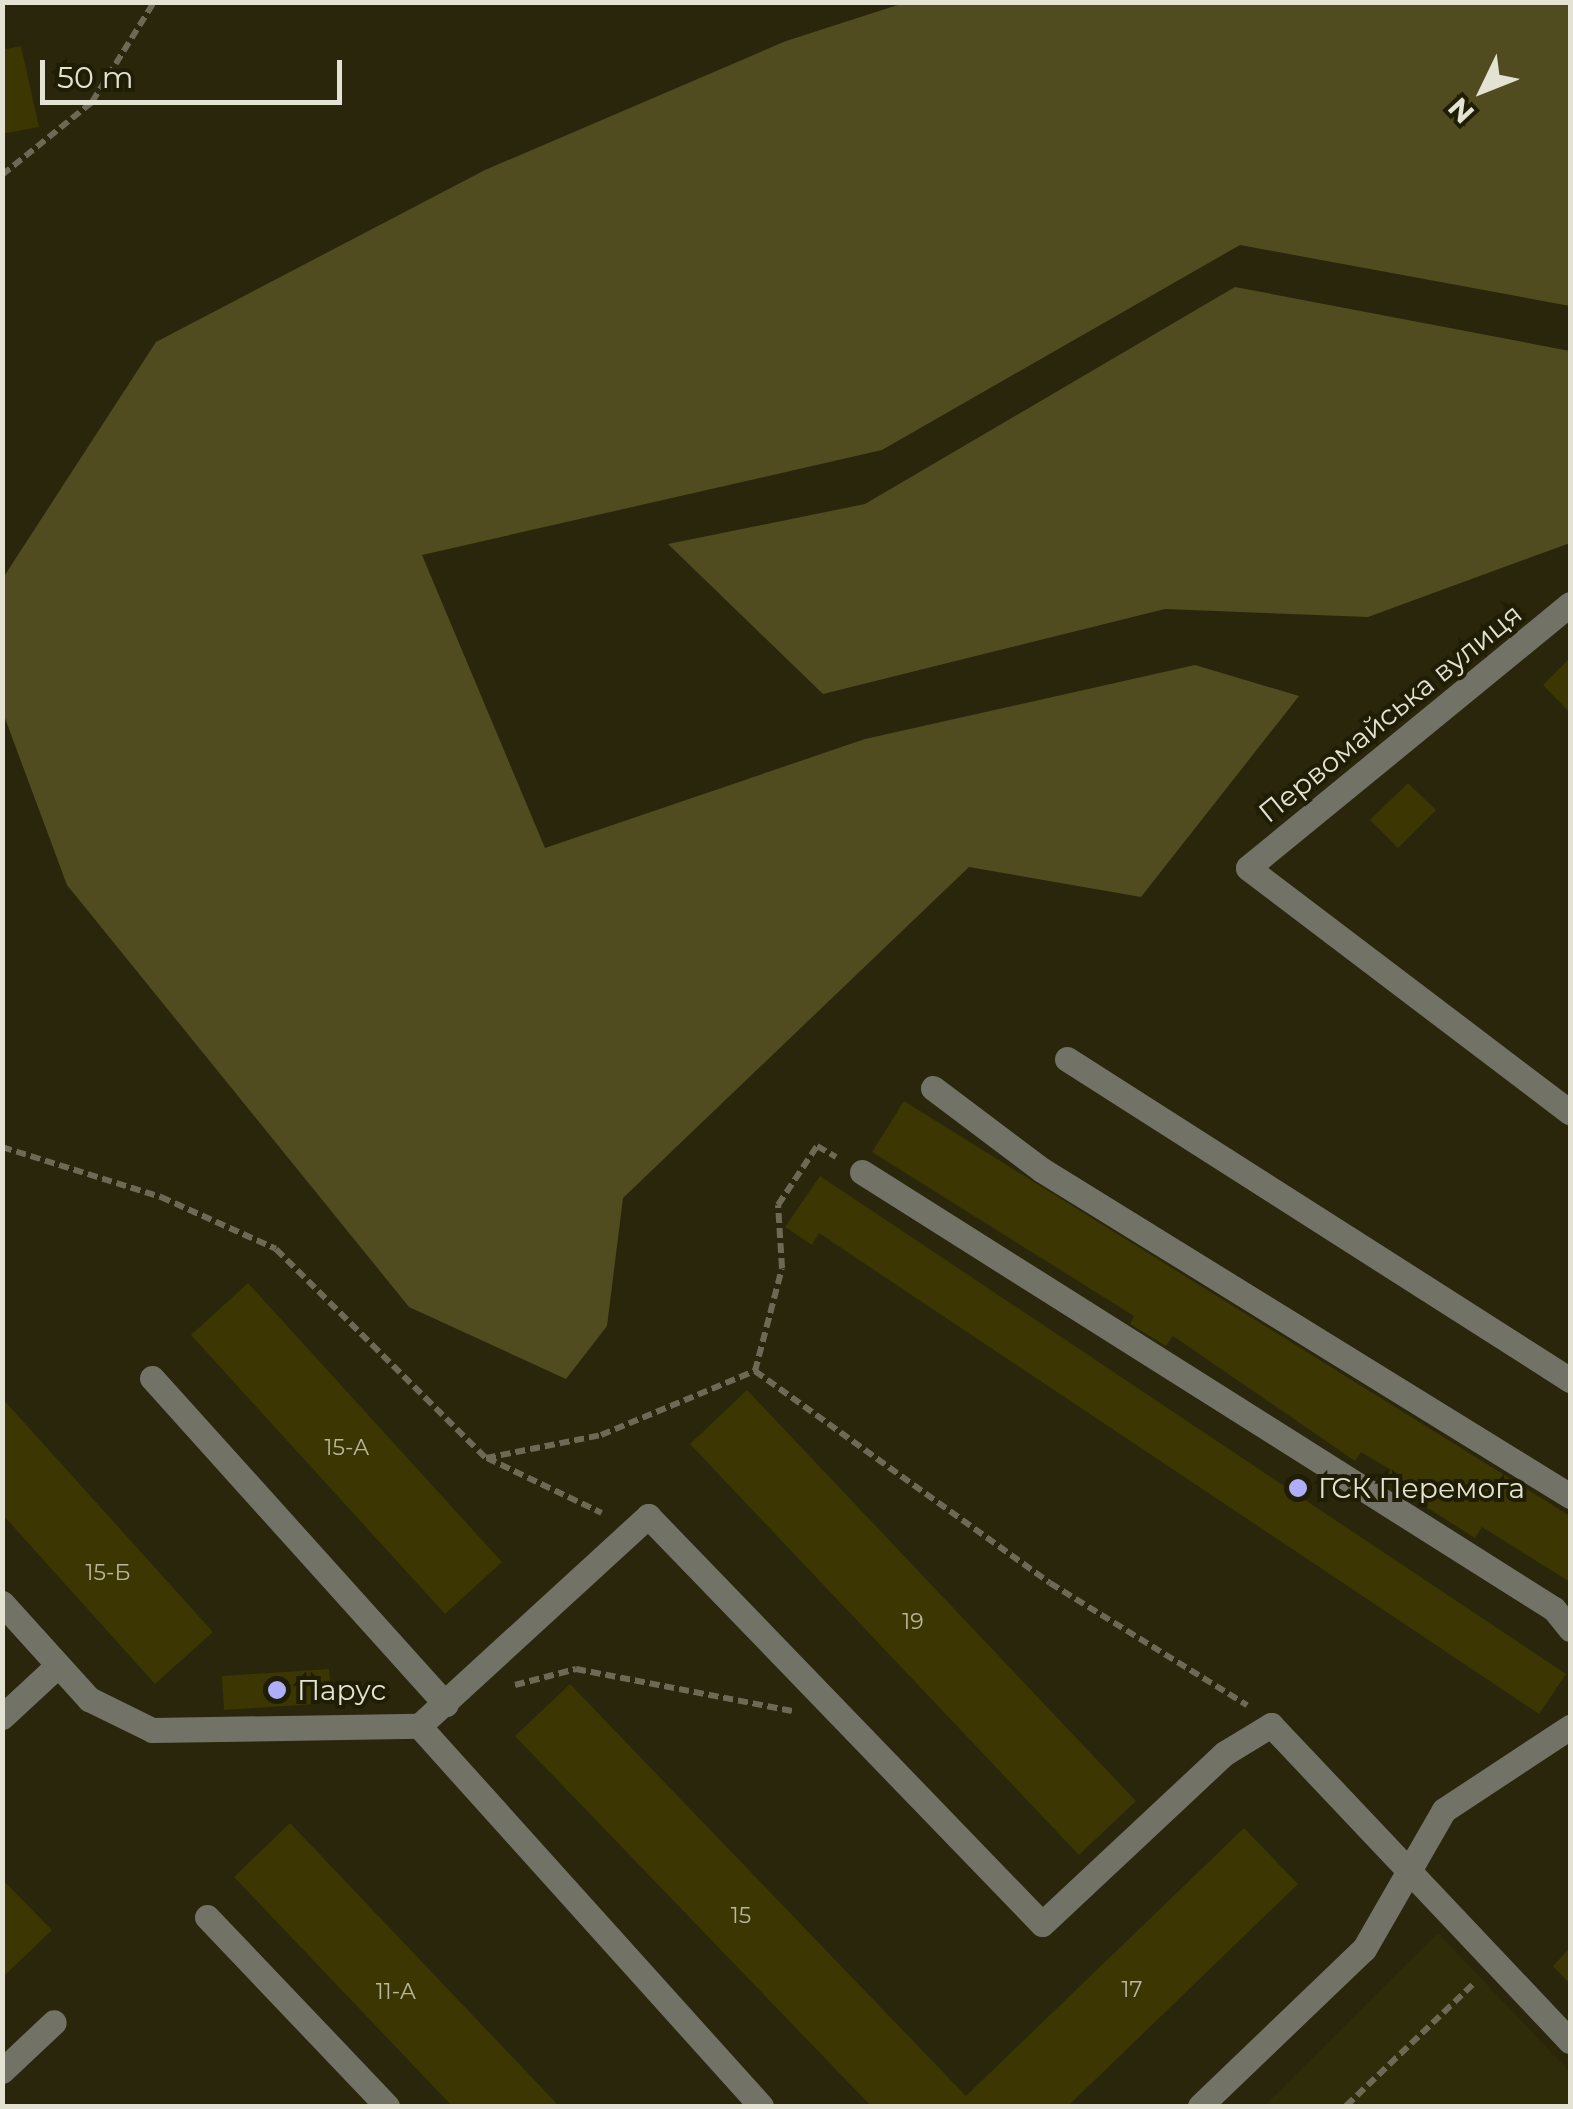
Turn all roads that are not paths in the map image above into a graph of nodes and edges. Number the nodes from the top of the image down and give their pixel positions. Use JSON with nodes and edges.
{"nodes":[{"id":1,"x":1570,"y":604,"type":"edge"},
{"id":2,"x":1067,"y":1059,"type":"dead end"},
{"id":3,"x":932,"y":1088,"type":"dead end"},
{"id":4,"x":1570,"y":1112,"type":"edge"},
{"id":5,"x":862,"y":1172,"type":"road end"},
{"id":6,"x":152,"y":1378,"type":"dead end"},
{"id":7,"x":1570,"y":1380,"type":"edge"},
{"id":8,"x":1570,"y":1496,"type":"edge"},
{"id":9,"x":2,"y":1602,"type":"edge"},
{"id":10,"x":1570,"y":1629,"type":"edge"},
{"id":11,"x":57,"y":1666,"type":"junction"},
{"id":12,"x":455,"y":1696,"type":"junction"},
{"id":13,"x":2,"y":1718,"type":"edge"},
{"id":14,"x":419,"y":1726,"type":"junction"},
{"id":15,"x":1570,"y":1727,"type":"edge"},
{"id":16,"x":1404,"y":1871,"type":"junction"},
{"id":17,"x":207,"y":1917,"type":"dead end"},
{"id":18,"x":54,"y":2022,"type":"dead end"},
{"id":19,"x":1570,"y":2041,"type":"edge"},
{"id":20,"x":2,"y":2071,"type":"edge"},
{"id":21,"x":388,"y":2106,"type":"edge"},
{"id":22,"x":761,"y":2106,"type":"edge"},
{"id":23,"x":1200,"y":2106,"type":"edge"}],
"edges":[{"from":1,"to":4,"type":"street","name":"Первомайська вулиця"},
{"from":2,"to":7,"type":"street"},
{"from":3,"to":8,"type":"street"},
{"from":5,"to":10,"type":"street"},
{"from":6,"to":12,"type":"street"},
{"from":9,"to":11,"type":"street"},
{"from":11,"to":13,"type":"street"},
{"from":11,"to":14,"type":"street"},
{"from":12,"to":14,"type":"street"},
{"from":12,"to":16,"type":"street"},
{"from":14,"to":22,"type":"street"},
{"from":15,"to":16,"type":"street"},
{"from":16,"to":19,"type":"street"},
{"from":16,"to":23,"type":"street"},
{"from":17,"to":21,"type":"street"},
{"from":18,"to":20,"type":"street"}]}
